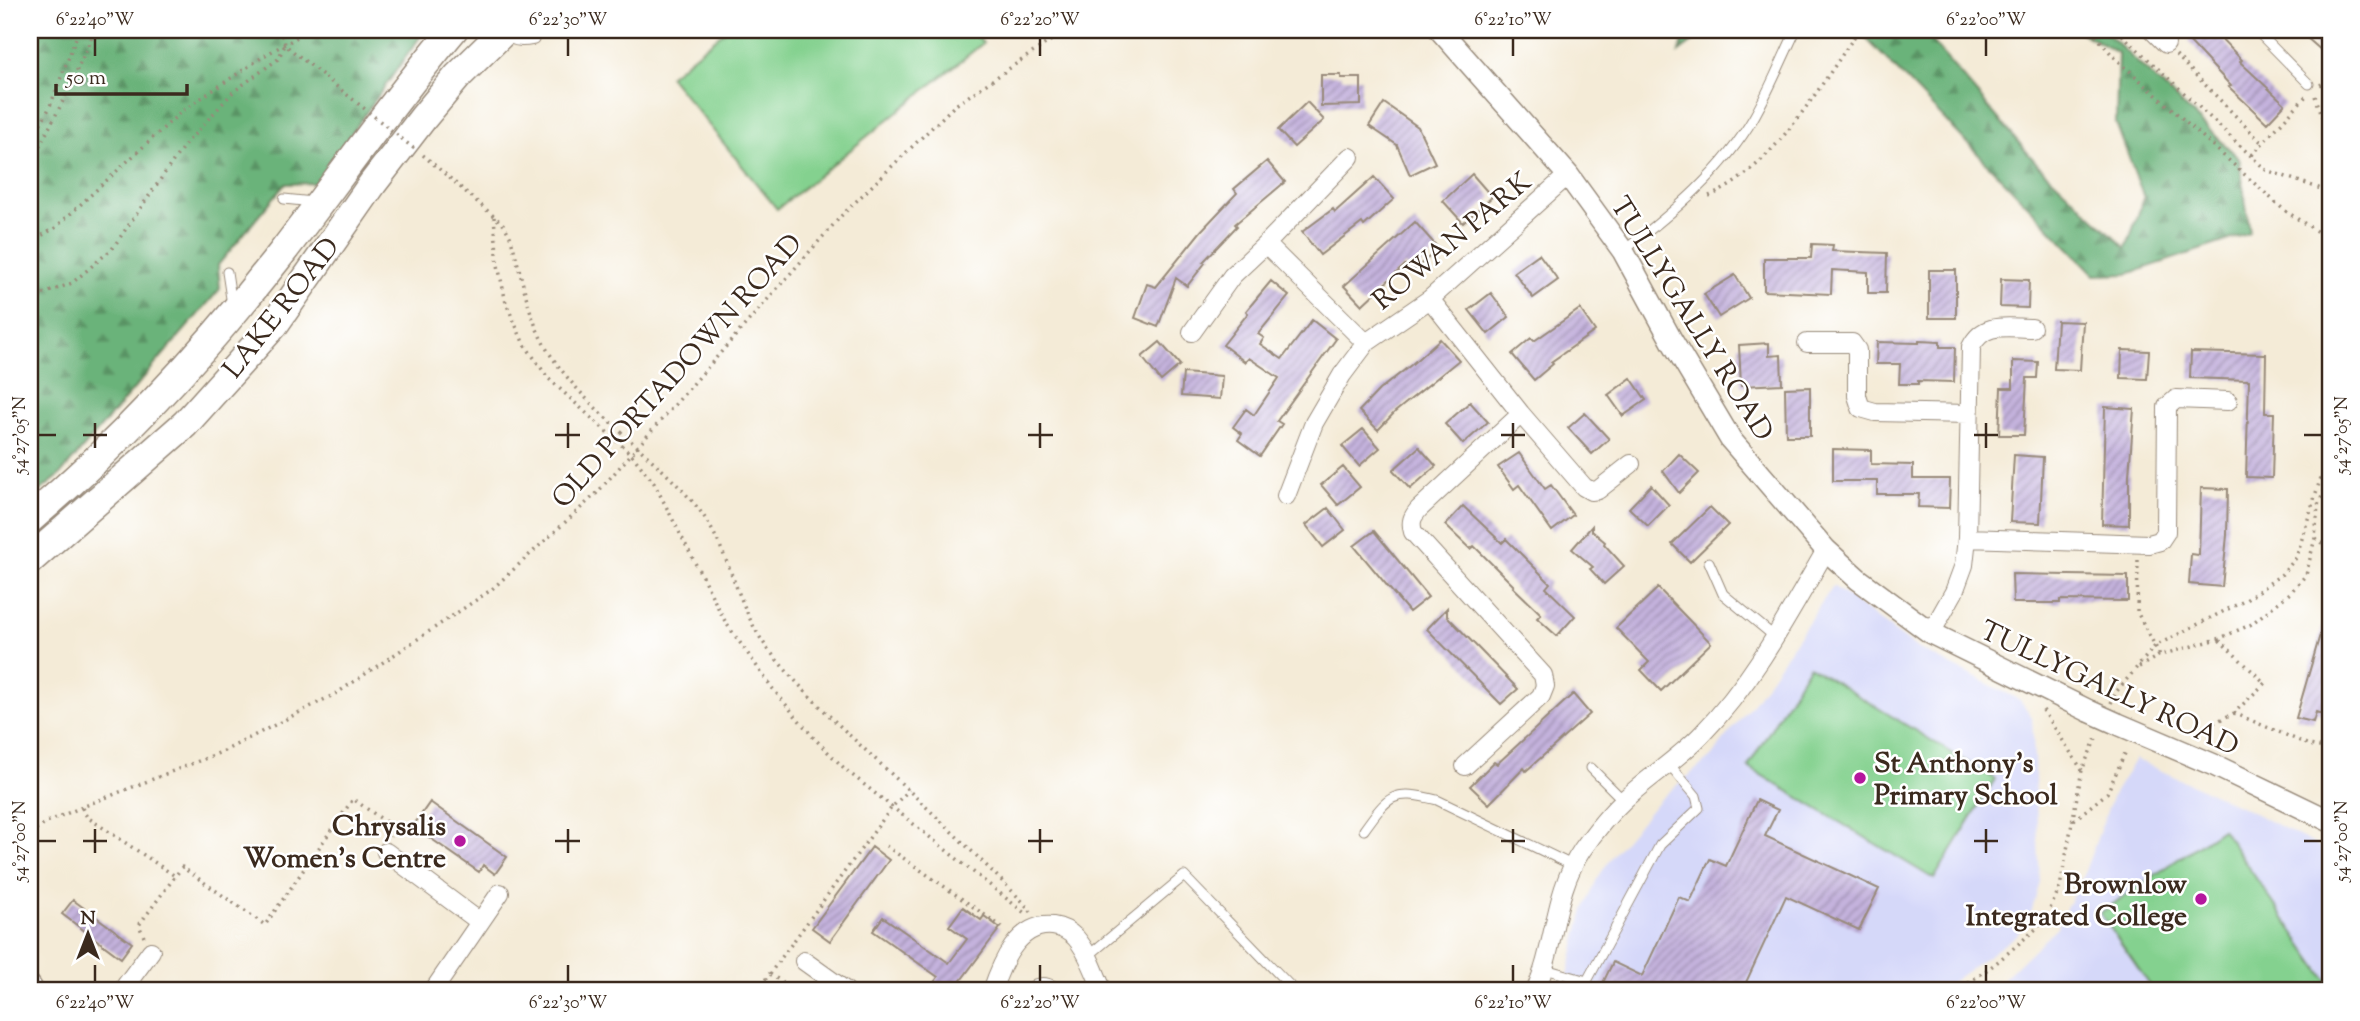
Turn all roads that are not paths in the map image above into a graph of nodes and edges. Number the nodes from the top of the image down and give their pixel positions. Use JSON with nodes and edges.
{"nodes":[{"id":1,"x":453,"y":30,"type":"edge"},
{"id":2,"x":1440,"y":30,"type":"edge"},
{"id":3,"x":1796,"y":30,"type":"edge"},
{"id":4,"x":2256,"y":30,"type":"edge"},
{"id":5,"x":504,"y":31,"type":"edge"},
{"id":6,"x":534,"y":40,"type":"dead end"},
{"id":7,"x":2311,"y":87,"type":"road end"},
{"id":8,"x":1350,"y":157,"type":"dead end"},
{"id":9,"x":1568,"y":175,"type":"junction"},
{"id":10,"x":284,"y":199,"type":"dead end"},
{"id":11,"x":319,"y":203,"type":"junction"},
{"id":12,"x":1266,"y":244,"type":"junction"},
{"id":13,"x":1623,"y":251,"type":"junction"},
{"id":14,"x":227,"y":272,"type":"dead end"},
{"id":15,"x":1430,"y":299,"type":"junction"},
{"id":16,"x":234,"y":313,"type":"junction"},
{"id":17,"x":2032,"y":328,"type":"dead end"},
{"id":18,"x":1192,"y":332,"type":"dead end"},
{"id":19,"x":1366,"y":342,"type":"junction"},
{"id":20,"x":1807,"y":343,"type":"dead end"},
{"id":21,"x":2228,"y":401,"type":"dead end"},
{"id":22,"x":1521,"y":414,"type":"junction"},
{"id":23,"x":1969,"y":414,"type":"junction"},
{"id":24,"x":1631,"y":464,"type":"dead end"},
{"id":25,"x":1286,"y":496,"type":"dead end"},
{"id":26,"x":30,"y":519,"type":"edge"},
{"id":27,"x":1967,"y":538,"type":"junction"},
{"id":28,"x":1826,"y":550,"type":"junction"},
{"id":29,"x":30,"y":560,"type":"edge"},
{"id":30,"x":1709,"y":562,"type":"dead end"},
{"id":31,"x":1931,"y":633,"type":"junction"},
{"id":32,"x":1775,"y":637,"type":"junction"},
{"id":33,"x":1670,"y":764,"type":"junction"},
{"id":34,"x":1465,"y":766,"type":"dead end"},
{"id":35,"x":1591,"y":768,"type":"dead end"},
{"id":36,"x":1623,"y":800,"type":"junction"},
{"id":37,"x":2330,"y":821,"type":"edge"},
{"id":38,"x":1364,"y":830,"type":"dead end"},
{"id":39,"x":387,"y":852,"type":"road end"},
{"id":40,"x":1574,"y":866,"type":"junction"},
{"id":41,"x":500,"y":893,"type":"dead end"},
{"id":42,"x":480,"y":922,"type":"junction"},
{"id":43,"x":151,"y":951,"type":"road end"},
{"id":44,"x":1088,"y":956,"type":"junction"},
{"id":45,"x":804,"y":961,"type":"dead end"},
{"id":46,"x":1545,"y":969,"type":"junction"},
{"id":47,"x":30,"y":986,"type":"edge"},
{"id":48,"x":127,"y":989,"type":"edge"},
{"id":49,"x":33,"y":991,"type":"edge"},
{"id":50,"x":433,"y":991,"type":"edge"},
{"id":51,"x":846,"y":991,"type":"edge"},
{"id":52,"x":992,"y":991,"type":"edge"},
{"id":53,"x":1031,"y":991,"type":"edge"},
{"id":54,"x":1062,"y":991,"type":"edge"},
{"id":55,"x":1102,"y":991,"type":"edge"},
{"id":56,"x":1295,"y":991,"type":"edge"},
{"id":57,"x":1535,"y":991,"type":"edge"}],
"edges":[{"from":1,"to":11,"type":"highway","name":"LAKE ROAD"},
{"from":2,"to":9,"type":"street","name":"TULLYGALLY ROAD"},
{"from":3,"to":13,"type":"lane"},
{"from":4,"to":7,"type":"lane"},
{"from":5,"to":6,"type":"lane"},
{"from":5,"to":29,"type":"highway","name":"LAKE ROAD"},
{"from":8,"to":12,"type":"street"},
{"from":9,"to":13,"type":"street","name":"TULLYGALLY ROAD"},
{"from":9,"to":15,"type":"street","name":"ROWAN PARK"},
{"from":10,"to":11,"type":"lane"},
{"from":11,"to":16,"type":"highway","name":"LAKE ROAD"},
{"from":12,"to":18,"type":"street"},
{"from":12,"to":19,"type":"street","name":"ROWAN PARK"},
{"from":13,"to":28,"type":"street","name":"TULLYGALLY ROAD"},
{"from":14,"to":16,"type":"lane"},
{"from":15,"to":19,"type":"street","name":"ROWAN PARK"},
{"from":15,"to":22,"type":"street"},
{"from":16,"to":26,"type":"highway","name":"LAKE ROAD"},
{"from":17,"to":23,"type":"street"},
{"from":19,"to":25,"type":"street","name":"ROWAN PARK"},
{"from":20,"to":23,"type":"street"},
{"from":21,"to":27,"type":"street"},
{"from":22,"to":24,"type":"street"},
{"from":22,"to":34,"type":"street"},
{"from":23,"to":27,"type":"street"},
{"from":27,"to":31,"type":"street"},
{"from":28,"to":31,"type":"street","name":"TULLYGALLY ROAD"},
{"from":28,"to":32,"type":"street"},
{"from":30,"to":32,"type":"lane"},
{"from":31,"to":37,"type":"street","name":"TULLYGALLY ROAD"},
{"from":32,"to":33,"type":"street"},
{"from":33,"to":36,"type":"street"},
{"from":33,"to":46,"type":"lane"},
{"from":35,"to":36,"type":"lane"},
{"from":36,"to":40,"type":"street"},
{"from":38,"to":40,"type":"lane"},
{"from":39,"to":42,"type":"street"},
{"from":40,"to":46,"type":"street"},
{"from":41,"to":42,"type":"street"},
{"from":42,"to":50,"type":"street"},
{"from":43,"to":48,"type":"street"},
{"from":44,"to":52,"type":"street"},
{"from":44,"to":55,"type":"street"},
{"from":44,"to":56,"type":"lane"},
{"from":45,"to":51,"type":"street"},
{"from":46,"to":57,"type":"street"},
{"from":47,"to":49,"type":"street"},
{"from":53,"to":54,"type":"lane"}]}
